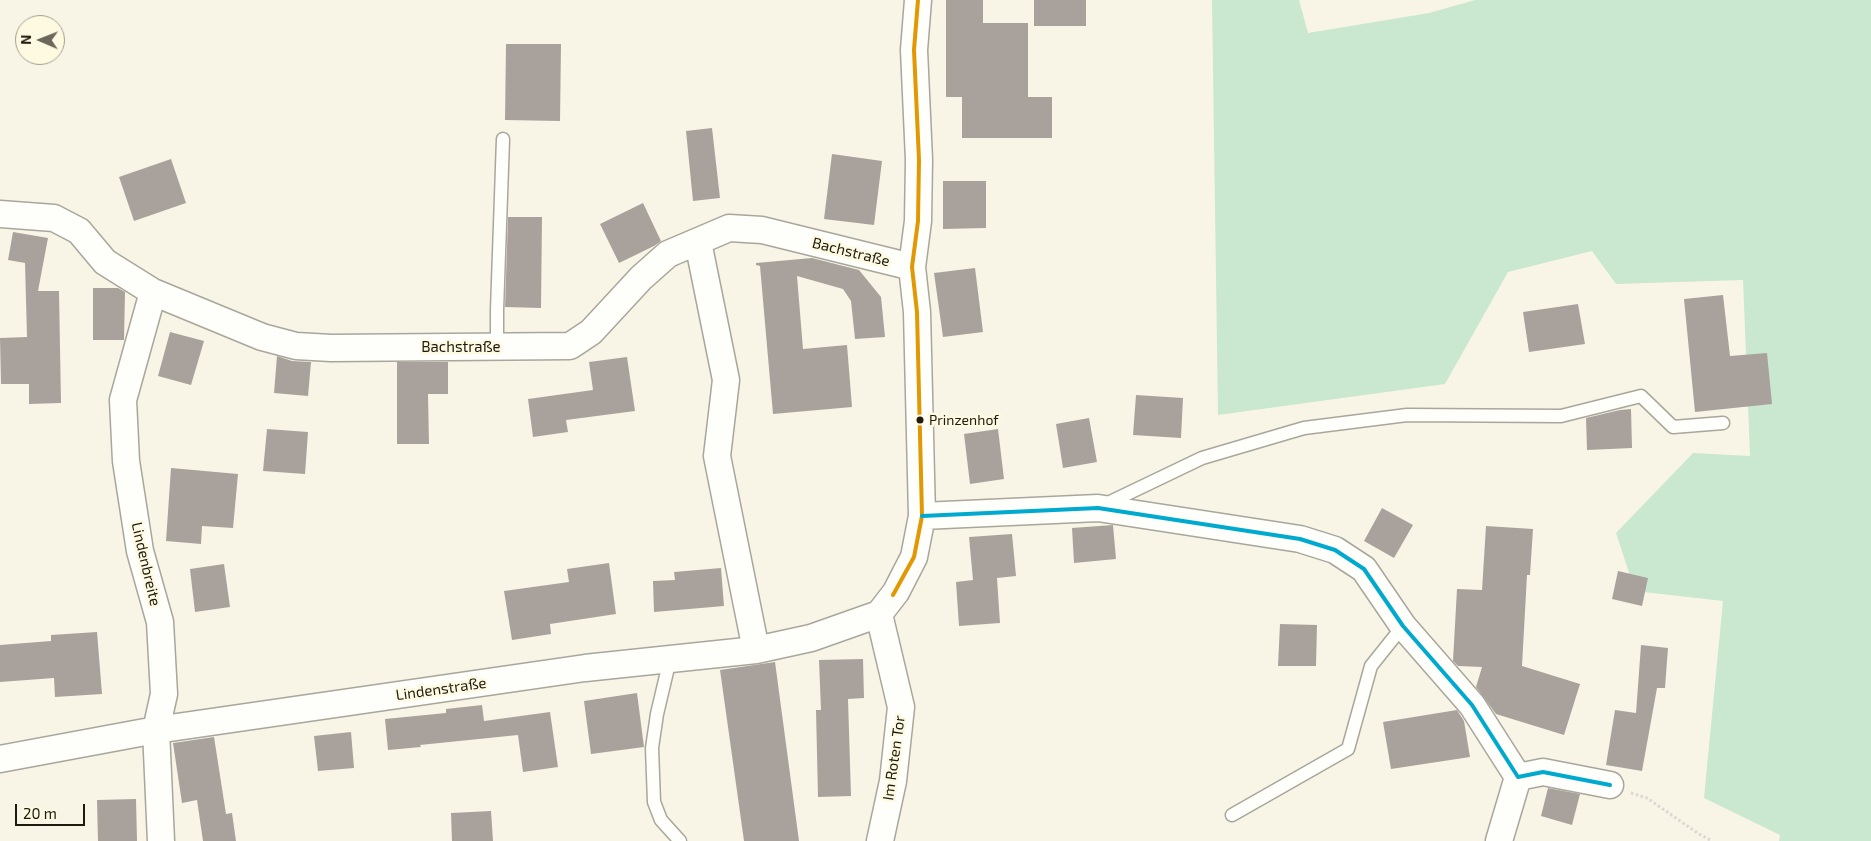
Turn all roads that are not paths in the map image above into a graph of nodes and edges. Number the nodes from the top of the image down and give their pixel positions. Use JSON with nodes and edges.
{"nodes":[{"id":1,"x":918,"y":0,"type":"edge"},
{"id":2,"x":503,"y":139,"type":"dead end"},
{"id":3,"x":0,"y":214,"type":"edge"},
{"id":4,"x":698,"y":242,"type":"junction"},
{"id":5,"x":912,"y":267,"type":"junction"},
{"id":6,"x":153,"y":292,"type":"junction"},
{"id":7,"x":498,"y":346,"type":"junction"},
{"id":8,"x":1723,"y":423,"type":"dead end"},
{"id":9,"x":1098,"y":508,"type":"junction"},
{"id":10,"x":922,"y":516,"type":"junction"},
{"id":11,"x":880,"y":614,"type":"junction"},
{"id":12,"x":1403,"y":626,"type":"junction"},
{"id":13,"x":756,"y":650,"type":"junction"},
{"id":14,"x":670,"y":659,"type":"junction"},
{"id":15,"x":156,"y":730,"type":"junction"},
{"id":16,"x":0,"y":759,"type":"edge"},
{"id":17,"x":1518,"y":777,"type":"junction"},
{"id":18,"x":1610,"y":785,"type":"road end"},
{"id":19,"x":1232,"y":816,"type":"dead end"},
{"id":20,"x":161,"y":841,"type":"edge"},
{"id":21,"x":680,"y":841,"type":"edge"},
{"id":22,"x":880,"y":841,"type":"edge"},
{"id":23,"x":1499,"y":841,"type":"edge"}],
"edges":[{"from":1,"to":5,"type":"street"},
{"from":2,"to":7,"type":"lane"},
{"from":3,"to":6,"type":"street","name":"Bachstraße"},
{"from":4,"to":5,"type":"street","name":"Bachstraße"},
{"from":4,"to":7,"type":"street","name":"Bachstraße"},
{"from":4,"to":13,"type":"street"},
{"from":5,"to":10,"type":"street"},
{"from":6,"to":7,"type":"street","name":"Bachstraße"},
{"from":6,"to":15,"type":"street","name":"Lindenbreite"},
{"from":8,"to":9,"type":"lane"},
{"from":9,"to":10,"type":"street"},
{"from":9,"to":12,"type":"street"},
{"from":10,"to":11,"type":"street"},
{"from":11,"to":13,"type":"street","name":"Lindenstraße"},
{"from":11,"to":22,"type":"street","name":"Im Roten Tor"},
{"from":12,"to":17,"type":"street"},
{"from":12,"to":19,"type":"lane"},
{"from":13,"to":14,"type":"street","name":"Lindenstraße"},
{"from":14,"to":15,"type":"street","name":"Lindenstraße"},
{"from":14,"to":21,"type":"lane"},
{"from":15,"to":16,"type":"street","name":"Lindenstraße"},
{"from":15,"to":20,"type":"street","name":"Lindenbreite"},
{"from":17,"to":18,"type":"street"},
{"from":17,"to":23,"type":"street"}]}
